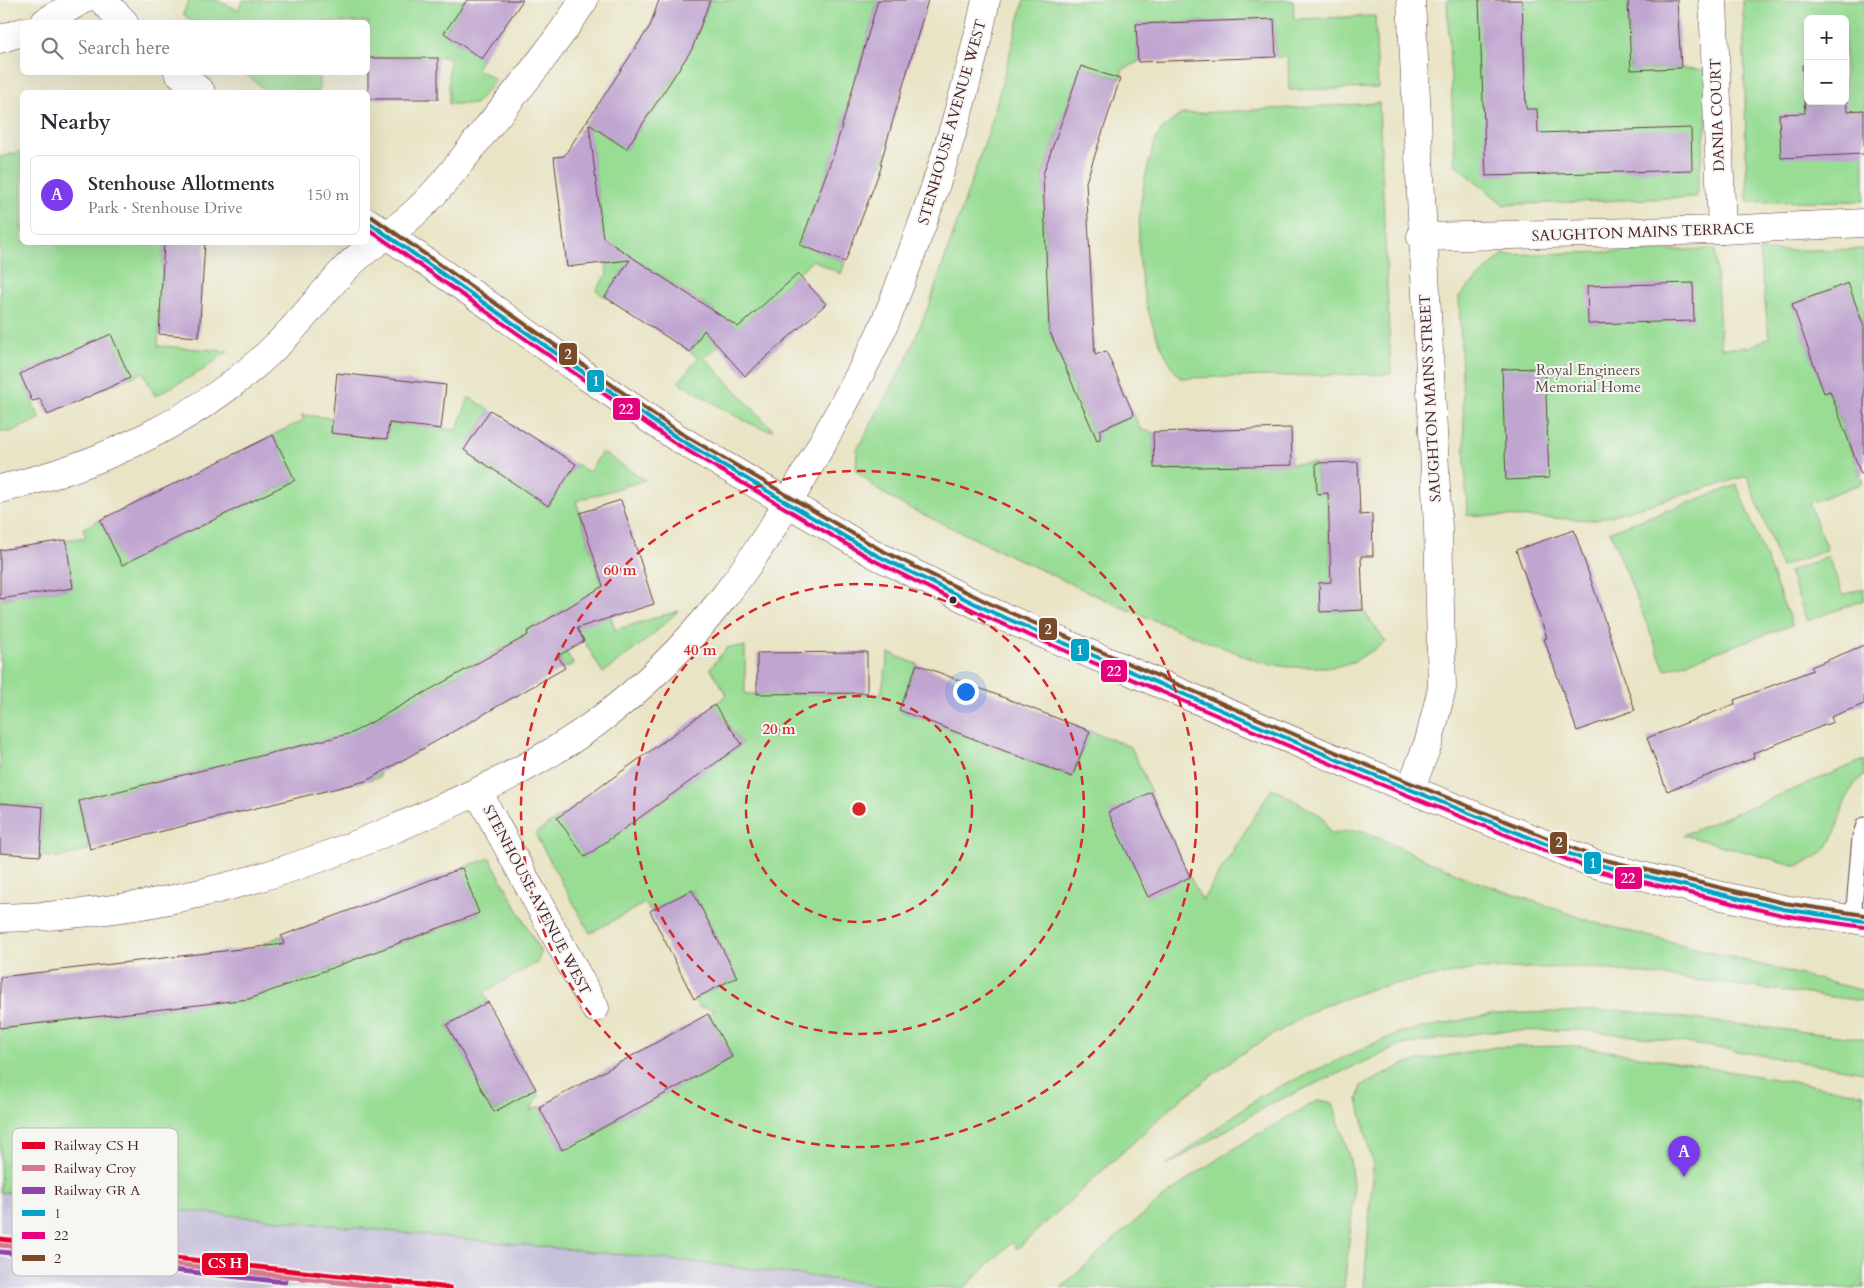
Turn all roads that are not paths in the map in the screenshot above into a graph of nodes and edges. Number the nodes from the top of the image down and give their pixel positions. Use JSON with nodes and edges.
{"nodes":[{"id":1,"x":82,"y":0,"type":"edge"},
{"id":2,"x":102,"y":0,"type":"edge"},
{"id":3,"x":584,"y":0,"type":"edge"},
{"id":4,"x":986,"y":0,"type":"edge"},
{"id":5,"x":1411,"y":0,"type":"edge"},
{"id":6,"x":1712,"y":0,"type":"edge"},
{"id":7,"x":48,"y":20,"type":"edge"},
{"id":8,"x":122,"y":20,"type":"edge"},
{"id":9,"x":20,"y":33,"type":"edge"},
{"id":10,"x":0,"y":39,"type":"edge"},
{"id":11,"x":181,"y":75,"type":"edge"},
{"id":12,"x":199,"y":90,"type":"edge"},
{"id":13,"x":1864,"y":223,"type":"edge"},
{"id":14,"x":377,"y":229,"type":"edge"},
{"id":15,"x":1722,"y":230,"type":"junction"},
{"id":16,"x":1421,"y":238,"type":"junction"},
{"id":17,"x":364,"y":245,"type":"edge"},
{"id":18,"x":0,"y":489,"type":"edge"},
{"id":19,"x":787,"y":504,"type":"junction"},
{"id":20,"x":1410,"y":790,"type":"junction"},
{"id":21,"x":478,"y":792,"type":"junction"},
{"id":22,"x":1864,"y":825,"type":"edge"},
{"id":23,"x":0,"y":918,"type":"edge"},
{"id":24,"x":1859,"y":921,"type":"edge"},
{"id":25,"x":595,"y":1008,"type":"dead end"}],
"edges":[{"from":1,"to":7,"type":"street"},
{"from":2,"to":8,"type":"street"},
{"from":3,"to":14,"type":"street"},
{"from":4,"to":19,"type":"street","name":"STENHOUSE AVENUE WEST"},
{"from":5,"to":16,"type":"street","name":"SAUGHTON MAINS STREET"},
{"from":6,"to":15,"type":"street","name":"DANIA COURT"},
{"from":9,"to":10,"type":"street"},
{"from":11,"to":12,"type":"street"},
{"from":13,"to":15,"type":"street","name":"SAUGHTON MAINS TERRACE"},
{"from":14,"to":19,"type":"street"},
{"from":15,"to":16,"type":"street","name":"SAUGHTON MAINS TERRACE"},
{"from":16,"to":20,"type":"street","name":"SAUGHTON MAINS STREET"},
{"from":17,"to":18,"type":"street"},
{"from":19,"to":20,"type":"street"},
{"from":19,"to":21,"type":"street","name":"STENHOUSE AVENUE WEST"},
{"from":20,"to":24,"type":"street"},
{"from":21,"to":23,"type":"street","name":"STENHOUSE AVENUE WEST"},
{"from":21,"to":25,"type":"street","name":"STENHOUSE AVENUE WEST"},
{"from":22,"to":24,"type":"lane"}]}
